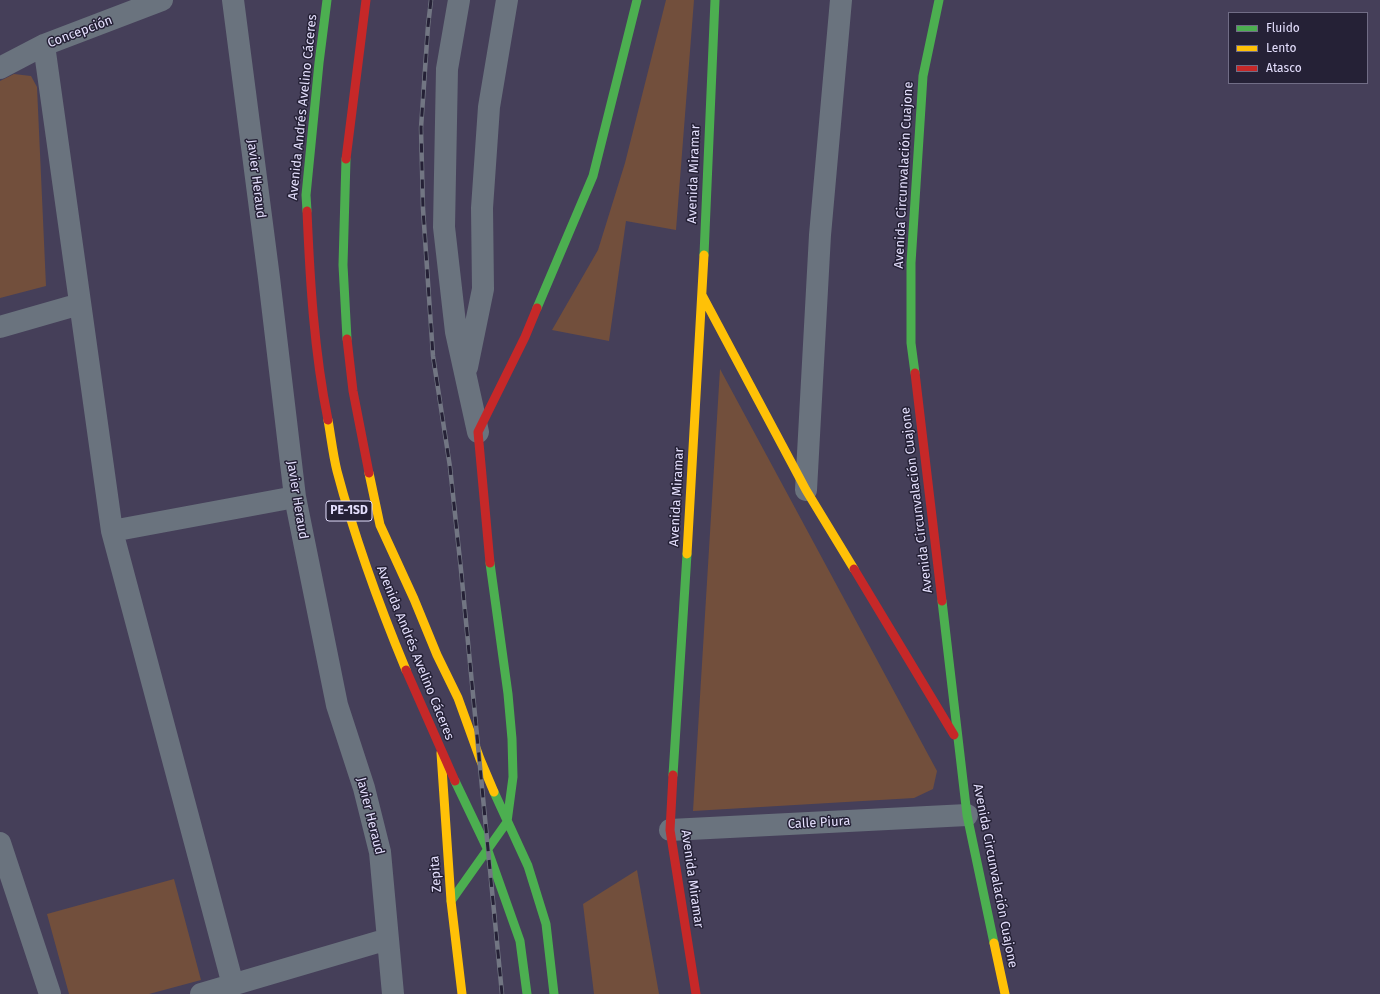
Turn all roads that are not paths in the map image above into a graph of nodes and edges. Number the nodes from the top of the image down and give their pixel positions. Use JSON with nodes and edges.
{"nodes":[{"id":1,"x":162,"y":0,"type":"edge"},
{"id":2,"x":233,"y":0,"type":"edge"},
{"id":3,"x":327,"y":0,"type":"edge"},
{"id":4,"x":366,"y":0,"type":"edge"},
{"id":5,"x":459,"y":0,"type":"edge"},
{"id":6,"x":507,"y":0,"type":"edge"},
{"id":7,"x":637,"y":0,"type":"edge"},
{"id":8,"x":715,"y":0,"type":"edge"},
{"id":9,"x":841,"y":0,"type":"edge"},
{"id":10,"x":939,"y":0,"type":"edge"},
{"id":11,"x":44,"y":45,"type":"junction"},
{"id":12,"x":0,"y":68,"type":"edge"},
{"id":13,"x":702,"y":295,"type":"junction"},
{"id":14,"x":80,"y":304,"type":"junction"},
{"id":15,"x":0,"y":327,"type":"edge"},
{"id":16,"x":465,"y":374,"type":"junction"},
{"id":17,"x":478,"y":432,"type":"junction"},
{"id":18,"x":806,"y":490,"type":"junction"},
{"id":19,"x":294,"y":497,"type":"junction"},
{"id":20,"x":112,"y":531,"type":"junction"},
{"id":21,"x":958,"y":741,"type":"junction"},
{"id":22,"x":441,"y":752,"type":"junction"},
{"id":23,"x":967,"y":815,"type":"junction"},
{"id":24,"x":506,"y":822,"type":"junction"},
{"id":25,"x":670,"y":830,"type":"junction"},
{"id":26,"x":0,"y":843,"type":"edge"},
{"id":27,"x":487,"y":848,"type":"junction"},
{"id":28,"x":451,"y":901,"type":"junction"},
{"id":29,"x":388,"y":939,"type":"junction"},
{"id":30,"x":233,"y":985,"type":"junction"},
{"id":31,"x":50,"y":994,"type":"edge"},
{"id":32,"x":201,"y":994,"type":"edge"},
{"id":33,"x":393,"y":994,"type":"edge"},
{"id":34,"x":462,"y":994,"type":"edge"},
{"id":35,"x":527,"y":994,"type":"edge"},
{"id":36,"x":554,"y":994,"type":"edge"},
{"id":37,"x":696,"y":994,"type":"edge"},
{"id":38,"x":1005,"y":994,"type":"edge"}],
"edges":[{"from":1,"to":11,"type":"street","name":"Concepción"},
{"from":2,"to":19,"type":"street","name":"Javier Heraud"},
{"from":3,"to":22,"type":"main road","name":"Avenida Andrés Avelino Cáceres","number":"PE-1SD"},
{"from":4,"to":24,"type":"main road","name":"Avenida Andrés Avelino Cáceres","number":"PE-1SD"},
{"from":5,"to":16,"type":"street"},
{"from":6,"to":16,"type":"street"},
{"from":7,"to":17,"type":"main road"},
{"from":8,"to":13,"type":"main road","name":"Avenida Miramar"},
{"from":9,"to":18,"type":"street"},
{"from":10,"to":21,"type":"main road","name":"Avenida Circunvalación Cuajone"},
{"from":11,"to":12,"type":"street","name":"Concepción"},
{"from":11,"to":14,"type":"street"},
{"from":13,"to":18,"type":"main road"},
{"from":13,"to":25,"type":"main road","name":"Avenida Miramar"},
{"from":14,"to":15,"type":"street"},
{"from":14,"to":20,"type":"street"},
{"from":16,"to":17,"type":"street"},
{"from":17,"to":24,"type":"main road"},
{"from":18,"to":21,"type":"main road"},
{"from":19,"to":20,"type":"street"},
{"from":19,"to":29,"type":"street","name":"Javier Heraud"},
{"from":20,"to":30,"type":"street"},
{"from":21,"to":23,"type":"main road","name":"Avenida Circunvalación Cuajone"},
{"from":22,"to":27,"type":"main road","name":"Avenida Andrés Avelino Cáceres","number":"PE-1SD"},
{"from":22,"to":28,"type":"main road","name":"Zepita"},
{"from":23,"to":25,"type":"street","name":"Calle Piura"},
{"from":23,"to":38,"type":"main road","name":"Avenida Circunvalación Cuajone"},
{"from":24,"to":27,"type":"main road"},
{"from":24,"to":36,"type":"main road","name":"Avenida Andrés Avelino Cáceres","number":"PE-1SD"},
{"from":25,"to":37,"type":"main road","name":"Avenida Miramar"},
{"from":26,"to":31,"type":"street"},
{"from":27,"to":28,"type":"main road"},
{"from":27,"to":35,"type":"main road","name":"Avenida Andrés Avelino Cáceres","number":"PE-1SD"},
{"from":28,"to":34,"type":"main road","name":"Zepita"},
{"from":29,"to":30,"type":"street"},
{"from":29,"to":33,"type":"street","name":"Javier Heraud"},
{"from":30,"to":32,"type":"street"}]}
